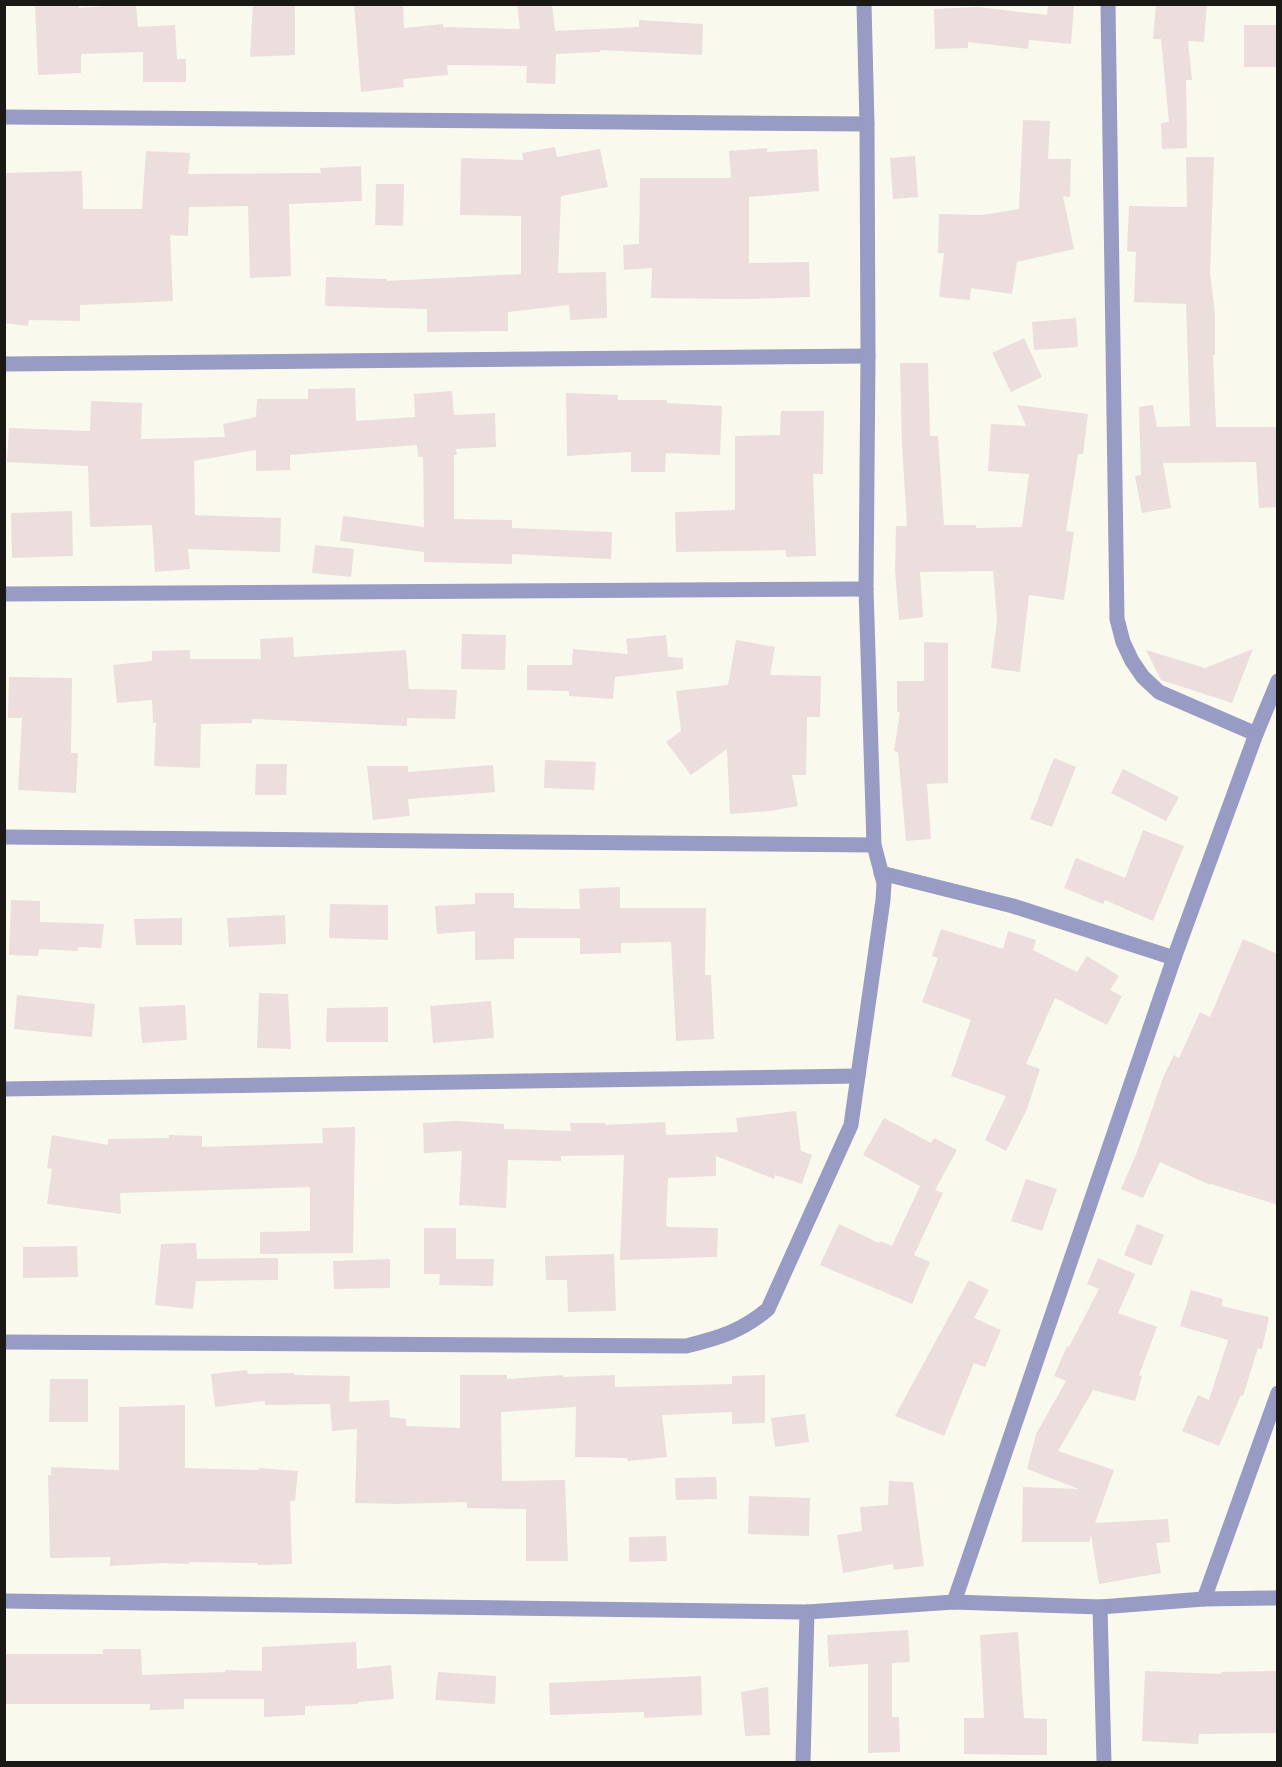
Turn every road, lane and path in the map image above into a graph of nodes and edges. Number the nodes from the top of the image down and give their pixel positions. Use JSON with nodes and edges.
{"nodes":[{"id":1,"x":864,"y":4,"type":"edge"},
{"id":2,"x":1108,"y":4,"type":"edge"},
{"id":3,"x":4,"y":117,"type":"edge"},
{"id":4,"x":867,"y":124,"type":"junction"},
{"id":5,"x":868,"y":356,"type":"junction"},
{"id":6,"x":4,"y":364,"type":"edge"},
{"id":7,"x":866,"y":590,"type":"junction"},
{"id":8,"x":4,"y":594,"type":"edge"},
{"id":9,"x":1278,"y":681,"type":"edge"},
{"id":10,"x":1256,"y":734,"type":"junction"},
{"id":11,"x":4,"y":837,"type":"edge"},
{"id":12,"x":874,"y":846,"type":"junction"},
{"id":13,"x":881,"y":873,"type":"junction"},
{"id":14,"x":1174,"y":958,"type":"junction"},
{"id":15,"x":858,"y":1076,"type":"junction"},
{"id":16,"x":4,"y":1089,"type":"edge"},
{"id":17,"x":4,"y":1342,"type":"edge"},
{"id":18,"x":1278,"y":1393,"type":"edge"},
{"id":19,"x":1278,"y":1598,"type":"edge"},
{"id":20,"x":1204,"y":1599,"type":"junction"},
{"id":21,"x":4,"y":1602,"type":"edge"},
{"id":22,"x":954,"y":1602,"type":"junction"},
{"id":23,"x":1101,"y":1607,"type":"junction"},
{"id":24,"x":807,"y":1612,"type":"junction"},
{"id":25,"x":803,"y":1762,"type":"edge"},
{"id":26,"x":1104,"y":1762,"type":"edge"}],
"edges":[{"from":1,"to":4,"type":"street"},
{"from":2,"to":10,"type":"street"},
{"from":3,"to":4,"type":"street"},
{"from":4,"to":5,"type":"street"},
{"from":5,"to":6,"type":"street"},
{"from":5,"to":7,"type":"street"},
{"from":7,"to":8,"type":"street"},
{"from":7,"to":12,"type":"street"},
{"from":9,"to":10,"type":"street"},
{"from":10,"to":14,"type":"street"},
{"from":11,"to":12,"type":"street"},
{"from":12,"to":13,"type":"street"},
{"from":13,"to":14,"type":"street"},
{"from":13,"to":15,"type":"street"},
{"from":14,"to":22,"type":"street"},
{"from":15,"to":16,"type":"street"},
{"from":15,"to":17,"type":"street"},
{"from":18,"to":20,"type":"street"},
{"from":19,"to":20,"type":"street"},
{"from":20,"to":23,"type":"street"},
{"from":21,"to":24,"type":"street"},
{"from":22,"to":23,"type":"street"},
{"from":22,"to":24,"type":"street"},
{"from":23,"to":26,"type":"street"},
{"from":24,"to":25,"type":"street"}]}
